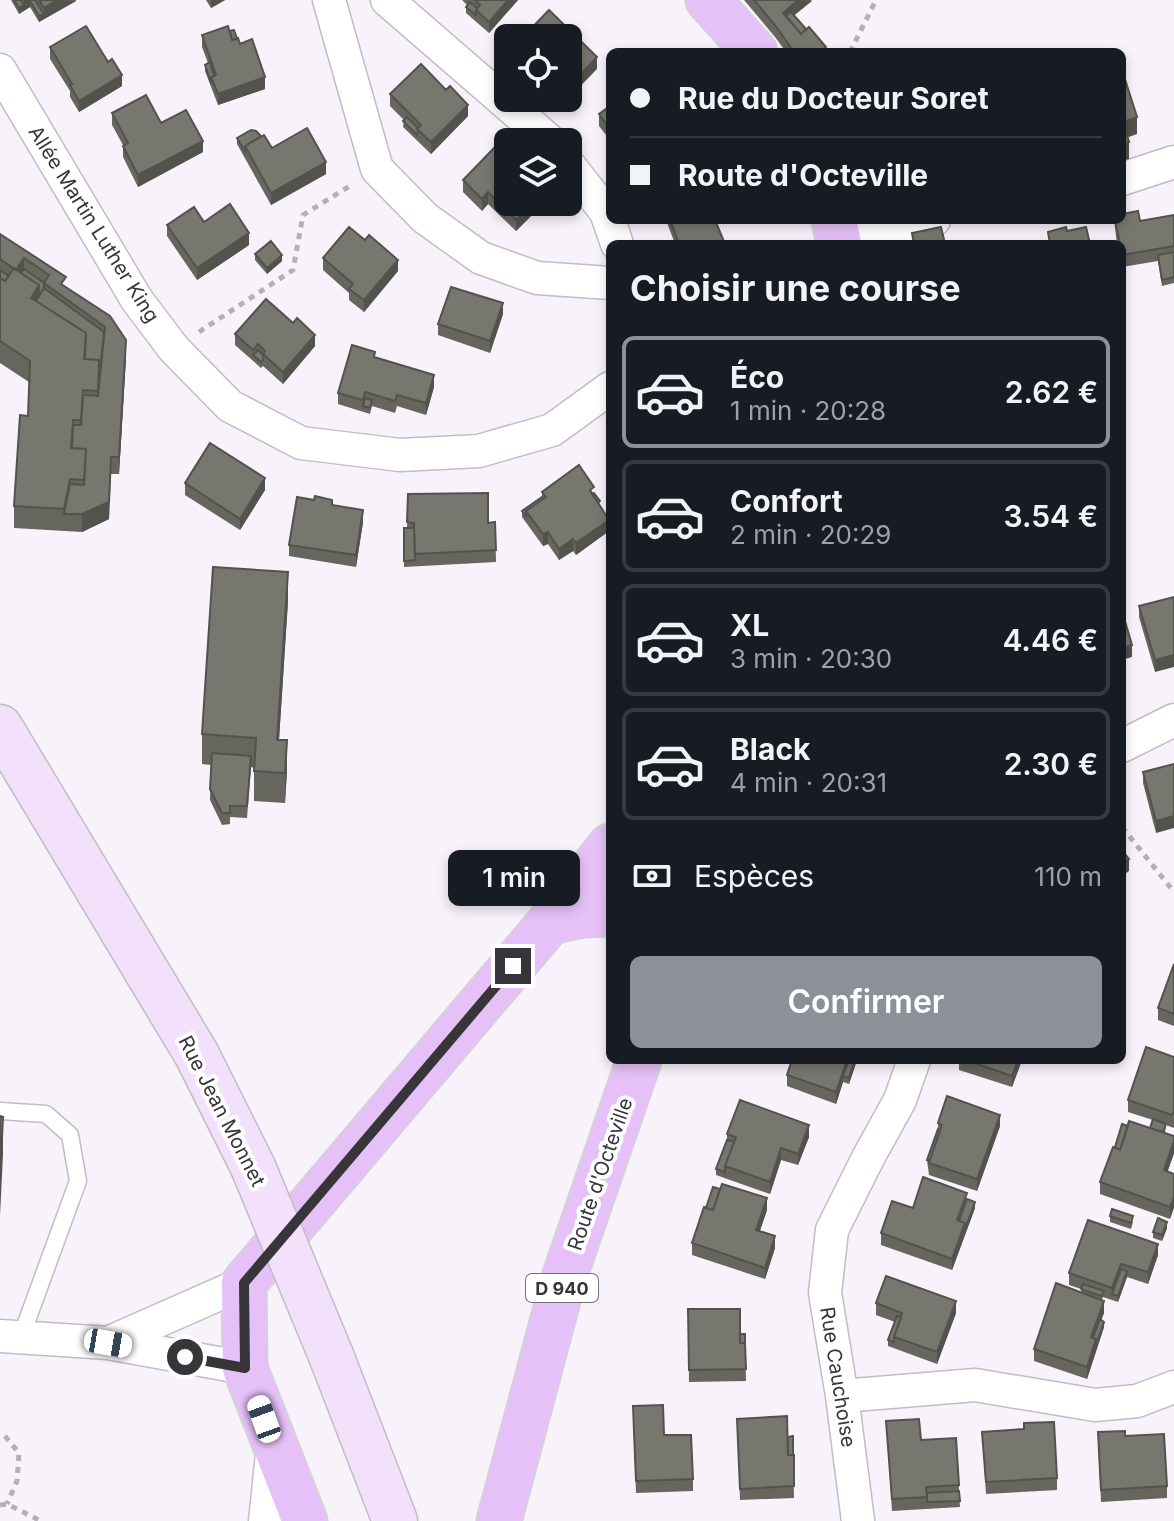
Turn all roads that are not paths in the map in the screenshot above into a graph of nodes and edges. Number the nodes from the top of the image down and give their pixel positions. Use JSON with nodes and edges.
{"nodes":[{"id":1,"x":329,"y":0,"type":"edge"},
{"id":2,"x":387,"y":0,"type":"edge"},
{"id":3,"x":708,"y":0,"type":"edge"},
{"id":4,"x":751,"y":48,"type":"edge"},
{"id":5,"x":4,"y":89,"type":"edge"},
{"id":6,"x":535,"y":128,"type":"edge"},
{"id":7,"x":1174,"y":162,"type":"edge"},
{"id":8,"x":1126,"y":178,"type":"edge"},
{"id":9,"x":582,"y":182,"type":"edge"},
{"id":10,"x":606,"y":212,"type":"edge"},
{"id":11,"x":906,"y":224,"type":"edge"},
{"id":12,"x":837,"y":234,"type":"edge"},
{"id":13,"x":606,"y":283,"type":"edge"},
{"id":14,"x":606,"y":391,"type":"edge"},
{"id":15,"x":1174,"y":720,"type":"edge"},
{"id":16,"x":0,"y":727,"type":"edge"},
{"id":17,"x":1126,"y":744,"type":"edge"},
{"id":18,"x":606,"y":851,"type":"edge"},
{"id":19,"x":606,"y":914,"type":"edge"},
{"id":20,"x":550,"y":922,"type":"junction"},
{"id":21,"x":638,"y":1064,"type":"edge"},
{"id":22,"x":913,"y":1064,"type":"edge"},
{"id":23,"x":0,"y":1111,"type":"edge"},
{"id":24,"x":244,"y":1283,"type":"junction"},
{"id":25,"x":11,"y":1337,"type":"edge"},
{"id":26,"x":108,"y":1343,"type":"junction"},
{"id":27,"x":245,"y":1368,"type":"junction"},
{"id":28,"x":1174,"y":1387,"type":"edge"},
{"id":29,"x":842,"y":1396,"type":"junction"},
{"id":30,"x":273,"y":1445,"type":"junction"},
{"id":31,"x":265,"y":1521,"type":"edge"},
{"id":32,"x":305,"y":1521,"type":"edge"},
{"id":33,"x":395,"y":1521,"type":"edge"},
{"id":34,"x":499,"y":1521,"type":"edge"},
{"id":35,"x":858,"y":1521,"type":"edge"}],
"edges":[{"from":1,"to":13,"type":"street"},
{"from":2,"to":6,"type":"street"},
{"from":3,"to":4,"type":"main road"},
{"from":5,"to":14,"type":"street","name":"Allée Martin Luther King"},
{"from":7,"to":8,"type":"street"},
{"from":9,"to":10,"type":"street"},
{"from":11,"to":12,"type":"street"},
{"from":15,"to":17,"type":"street"},
{"from":16,"to":33,"type":"street","name":"Rue Jean Monnet","bridge":true},
{"from":18,"to":20,"type":"main road"},
{"from":19,"to":20,"type":"main road"},
{"from":20,"to":24,"type":"main road"},
{"from":21,"to":34,"type":"main road","name":"Route d'Octeville","number":"D 940"},
{"from":22,"to":29,"type":"street","name":"Rue Cauchoise"},
{"from":23,"to":25,"type":"lane"},
{"from":24,"to":26,"type":"street"},
{"from":24,"to":27,"type":"main road"},
{"from":25,"to":26,"type":"street"},
{"from":26,"to":27,"type":"street"},
{"from":27,"to":30,"type":"main road"},
{"from":28,"to":29,"type":"street"},
{"from":29,"to":35,"type":"street","name":"Rue Cauchoise"},
{"from":30,"to":31,"type":"street"},
{"from":30,"to":32,"type":"main road"}]}
